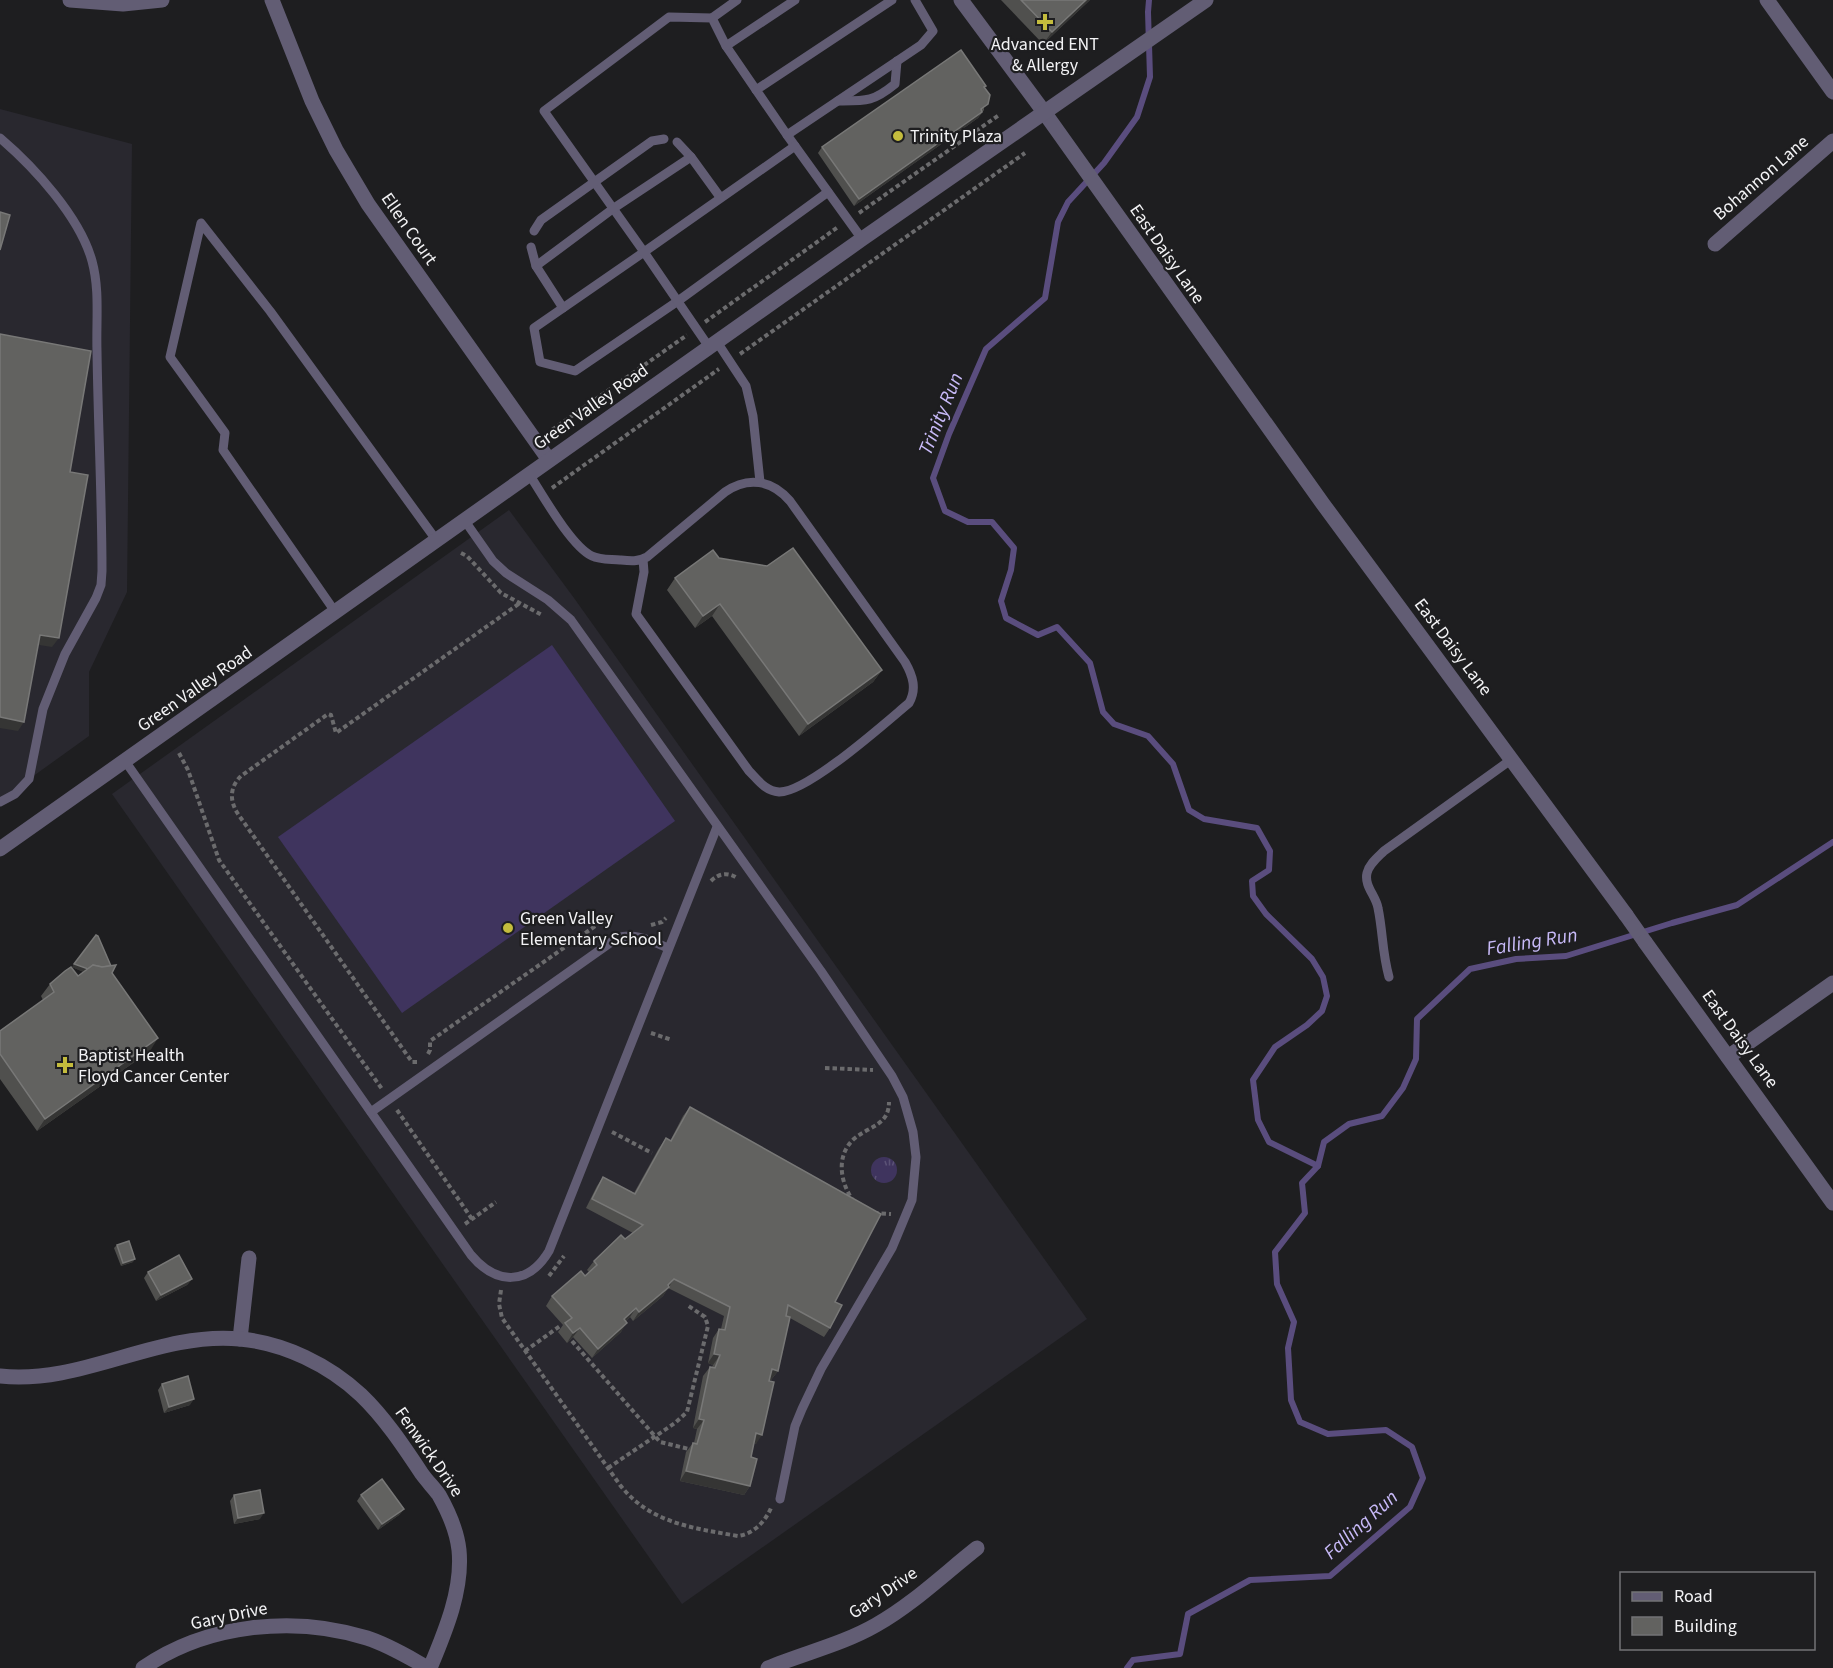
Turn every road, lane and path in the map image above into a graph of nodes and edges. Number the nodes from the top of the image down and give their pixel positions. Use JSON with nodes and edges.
{"nodes":[{"id":1,"x":70,"y":0,"type":"edge"},
{"id":2,"x":162,"y":0,"type":"edge"},
{"id":3,"x":272,"y":0,"type":"edge"},
{"id":4,"x":737,"y":0,"type":"edge"},
{"id":5,"x":795,"y":0,"type":"edge"},
{"id":6,"x":892,"y":0,"type":"edge"},
{"id":7,"x":915,"y":0,"type":"edge"},
{"id":8,"x":960,"y":0,"type":"edge"},
{"id":9,"x":1206,"y":0,"type":"edge"},
{"id":10,"x":1767,"y":0,"type":"edge"},
{"id":11,"x":712,"y":18,"type":"junction"},
{"id":12,"x":726,"y":46,"type":"junction"},
{"id":13,"x":897,"y":61,"type":"junction"},
{"id":14,"x":756,"y":90,"type":"junction"},
{"id":15,"x":1833,"y":92,"type":"edge"},
{"id":16,"x":838,"y":101,"type":"junction"},
{"id":17,"x":1044,"y":112,"type":"junction"},
{"id":18,"x":999,"y":115,"type":"dead end"},
{"id":19,"x":787,"y":135,"type":"junction"},
{"id":20,"x":0,"y":138,"type":"edge"},
{"id":21,"x":664,"y":139,"type":"dead end"},
{"id":22,"x":1833,"y":141,"type":"edge"},
{"id":23,"x":677,"y":142,"type":"dead end"},
{"id":24,"x":795,"y":146,"type":"junction"},
{"id":25,"x":1025,"y":153,"type":"dead end"},
{"id":26,"x":691,"y":157,"type":"junction"},
{"id":27,"x":596,"y":183,"type":"junction"},
{"id":28,"x":828,"y":192,"type":"junction"},
{"id":29,"x":720,"y":197,"type":"junction"},
{"id":30,"x":614,"y":208,"type":"junction"},
{"id":31,"x":848,"y":220,"type":"junction"},
{"id":32,"x":534,"y":231,"type":"dead end"},
{"id":33,"x":862,"y":239,"type":"junction"},
{"id":34,"x":1715,"y":244,"type":"dead end"},
{"id":35,"x":531,"y":247,"type":"dead end"},
{"id":36,"x":644,"y":252,"type":"junction"},
{"id":37,"x":536,"y":266,"type":"junction"},
{"id":38,"x":678,"y":301,"type":"junction"},
{"id":39,"x":563,"y":308,"type":"junction"},
{"id":40,"x":696,"y":328,"type":"junction"},
{"id":41,"x":713,"y":344,"type":"junction"},
{"id":42,"x":730,"y":361,"type":"junction"},
{"id":43,"x":552,"y":430,"type":"dead end"},
{"id":44,"x":549,"y":460,"type":"junction"},
{"id":45,"x":529,"y":474,"type":"junction"},
{"id":46,"x":760,"y":482,"type":"junction"},
{"id":47,"x":543,"y":495,"type":"junction"},
{"id":48,"x":465,"y":521,"type":"junction"},
{"id":49,"x":437,"y":542,"type":"junction"},
{"id":50,"x":461,"y":553,"type":"dead end"},
{"id":51,"x":643,"y":559,"type":"junction"},
{"id":52,"x":520,"y":603,"type":"junction"},
{"id":53,"x":336,"y":613,"type":"junction"},
{"id":54,"x":550,"y":621,"type":"dead end"},
{"id":55,"x":178,"y":753,"type":"dead end"},
{"id":56,"x":1512,"y":759,"type":"junction"},
{"id":57,"x":125,"y":761,"type":"junction"},
{"id":58,"x":0,"y":802,"type":"edge"},
{"id":59,"x":717,"y":827,"type":"junction"},
{"id":60,"x":0,"y":849,"type":"edge"},
{"id":61,"x":741,"y":883,"type":"dead end"},
{"id":62,"x":708,"y":887,"type":"dead end"},
{"id":63,"x":669,"y":912,"type":"dead end"},
{"id":64,"x":617,"y":923,"type":"dead end"},
{"id":65,"x":643,"y":923,"type":"dead end"},
{"id":66,"x":668,"y":948,"type":"junction"},
{"id":67,"x":1389,"y":976,"type":"dead end"},
{"id":68,"x":1833,"y":983,"type":"edge"},
{"id":69,"x":654,"y":1024,"type":"dead end"},
{"id":70,"x":651,"y":1033,"type":"junction"},
{"id":71,"x":648,"y":1041,"type":"dead end"},
{"id":72,"x":672,"y":1041,"type":"dead end"},
{"id":73,"x":1728,"y":1057,"type":"junction"},
{"id":74,"x":867,"y":1062,"type":"dead end"},
{"id":75,"x":825,"y":1068,"type":"dead end"},
{"id":76,"x":873,"y":1070,"type":"junction"},
{"id":77,"x":878,"y":1078,"type":"dead end"},
{"id":78,"x":887,"y":1094,"type":"dead end"},
{"id":79,"x":389,"y":1099,"type":"junction"},
{"id":80,"x":371,"y":1112,"type":"junction"},
{"id":81,"x":616,"y":1123,"type":"dead end"},
{"id":82,"x":612,"y":1132,"type":"junction"},
{"id":83,"x":609,"y":1141,"type":"dead end"},
{"id":84,"x":652,"y":1153,"type":"dead end"},
{"id":85,"x":496,"y":1202,"type":"dead end"},
{"id":86,"x":1833,"y":1203,"type":"edge"},
{"id":87,"x":859,"y":1206,"type":"edge"},
{"id":88,"x":868,"y":1211,"type":"edge"},
{"id":89,"x":891,"y":1214,"type":"dead end"},
{"id":90,"x":472,"y":1219,"type":"junction"},
{"id":91,"x":455,"y":1231,"type":"junction"},
{"id":92,"x":567,"y":1247,"type":"dead end"},
{"id":93,"x":249,"y":1258,"type":"dead end"},
{"id":94,"x":543,"y":1281,"type":"dead end"},
{"id":95,"x":507,"y":1291,"type":"dead end"},
{"id":96,"x":687,"y":1305,"type":"dead end"},
{"id":97,"x":560,"y":1326,"type":"dead end"},
{"id":98,"x":240,"y":1338,"type":"junction"},
{"id":99,"x":572,"y":1341,"type":"edge"},
{"id":100,"x":525,"y":1350,"type":"junction"},
{"id":101,"x":0,"y":1376,"type":"edge"},
{"id":102,"x":655,"y":1436,"type":"junction"},
{"id":103,"x":689,"y":1449,"type":"edge"},
{"id":104,"x":608,"y":1468,"type":"junction"},
{"id":105,"x":780,"y":1499,"type":"dead end"},
{"id":106,"x":771,"y":1508,"type":"dead end"},
{"id":107,"x":977,"y":1548,"type":"dead end"},
{"id":108,"x":143,"y":1668,"type":"edge"},
{"id":109,"x":429,"y":1668,"type":"edge"},
{"id":110,"x":768,"y":1668,"type":"edge"}],
"edges":[{"from":1,"to":2,"type":"street"},
{"from":3,"to":44,"type":"street","name":"Ellen Court"},
{"from":4,"to":11,"type":"lane"},
{"from":5,"to":12,"type":"lane"},
{"from":6,"to":14,"type":"lane"},
{"from":7,"to":13,"type":"lane"},
{"from":8,"to":17,"type":"street","name":"East Daisy Lane"},
{"from":9,"to":17,"type":"street","name":"Green Valley Road"},
{"from":10,"to":15,"type":"street"},
{"from":11,"to":12,"type":"lane"},
{"from":11,"to":27,"type":"lane"},
{"from":12,"to":14,"type":"lane"},
{"from":13,"to":16,"type":"lane"},
{"from":13,"to":16,"type":"lane"},
{"from":14,"to":19,"type":"lane"},
{"from":16,"to":19,"type":"lane"},
{"from":17,"to":33,"type":"street","name":"Green Valley Road"},
{"from":17,"to":56,"type":"street","name":"East Daisy Lane"},
{"from":18,"to":31,"type":"path"},
{"from":19,"to":24,"type":"lane"},
{"from":20,"to":58,"type":"lane"},
{"from":21,"to":27,"type":"lane"},
{"from":22,"to":34,"type":"street","name":"Bohannon Lane"},
{"from":23,"to":26,"type":"lane"},
{"from":24,"to":28,"type":"lane"},
{"from":24,"to":29,"type":"lane"},
{"from":25,"to":42,"type":"path"},
{"from":26,"to":29,"type":"lane"},
{"from":26,"to":30,"type":"lane"},
{"from":27,"to":30,"type":"lane"},
{"from":27,"to":32,"type":"lane"},
{"from":28,"to":31,"type":"lane"},
{"from":28,"to":38,"type":"lane"},
{"from":29,"to":36,"type":"lane"},
{"from":30,"to":36,"type":"lane"},
{"from":30,"to":37,"type":"lane"},
{"from":31,"to":33,"type":"lane"},
{"from":31,"to":40,"type":"path"},
{"from":33,"to":41,"type":"street","name":"Green Valley Road"},
{"from":35,"to":37,"type":"lane"},
{"from":36,"to":38,"type":"lane"},
{"from":36,"to":39,"type":"lane"},
{"from":37,"to":39,"type":"lane"},
{"from":38,"to":39,"type":"lane"},
{"from":38,"to":40,"type":"lane"},
{"from":40,"to":41,"type":"lane"},
{"from":40,"to":43,"type":"path"},
{"from":41,"to":42,"type":"lane"},
{"from":41,"to":44,"type":"street","name":"Green Valley Road"},
{"from":42,"to":46,"type":"lane"},
{"from":42,"to":47,"type":"path"},
{"from":44,"to":45,"type":"street","name":"Green Valley Road"},
{"from":45,"to":47,"type":"lane"},
{"from":45,"to":48,"type":"street","name":"Green Valley Road"},
{"from":46,"to":51,"type":"lane"},
{"from":46,"to":51,"type":"lane"},
{"from":47,"to":51,"type":"lane"},
{"from":48,"to":49,"type":"street","name":"Green Valley Road"},
{"from":48,"to":59,"type":"lane"},
{"from":49,"to":53,"type":"street","name":"Green Valley Road"},
{"from":49,"to":53,"type":"lane"},
{"from":50,"to":52,"type":"path"},
{"from":52,"to":54,"type":"path"},
{"from":52,"to":64,"type":"path"},
{"from":53,"to":57,"type":"street","name":"Green Valley Road"},
{"from":55,"to":79,"type":"path"},
{"from":56,"to":67,"type":"lane"},
{"from":56,"to":73,"type":"street","name":"East Daisy Lane"},
{"from":57,"to":60,"type":"street","name":"Green Valley Road"},
{"from":57,"to":80,"type":"lane"},
{"from":59,"to":66,"type":"lane"},
{"from":59,"to":105,"type":"lane"},
{"from":61,"to":62,"type":"path"},
{"from":63,"to":65,"type":"path"},
{"from":66,"to":79,"type":"lane"},
{"from":66,"to":91,"type":"lane"},
{"from":68,"to":73,"type":"street"},
{"from":69,"to":70,"type":"path"},
{"from":70,"to":71,"type":"path"},
{"from":70,"to":72,"type":"path"},
{"from":73,"to":86,"type":"street","name":"East Daisy Lane"},
{"from":74,"to":76,"type":"path"},
{"from":75,"to":76,"type":"path"},
{"from":76,"to":77,"type":"path"},
{"from":78,"to":87,"type":"path"},
{"from":79,"to":80,"type":"lane"},
{"from":79,"to":90,"type":"path"},
{"from":80,"to":91,"type":"lane"},
{"from":81,"to":82,"type":"path"},
{"from":82,"to":83,"type":"path"},
{"from":82,"to":84,"type":"path"},
{"from":85,"to":90,"type":"path"},
{"from":88,"to":89,"type":"path"},
{"from":90,"to":91,"type":"path"},
{"from":92,"to":94,"type":"path"},
{"from":93,"to":98,"type":"street"},
{"from":95,"to":100,"type":"path"},
{"from":96,"to":102,"type":"path"},
{"from":97,"to":100,"type":"path"},
{"from":98,"to":101,"type":"street","name":"Fenwick Drive"},
{"from":98,"to":109,"type":"street","name":"Fenwick Drive"},
{"from":99,"to":102,"type":"path"},
{"from":100,"to":104,"type":"path"},
{"from":102,"to":103,"type":"path"},
{"from":102,"to":104,"type":"path"},
{"from":104,"to":106,"type":"path"},
{"from":107,"to":110,"type":"street","name":"Gary Drive"},
{"from":108,"to":109,"type":"street","name":"Gary Drive"}]}
